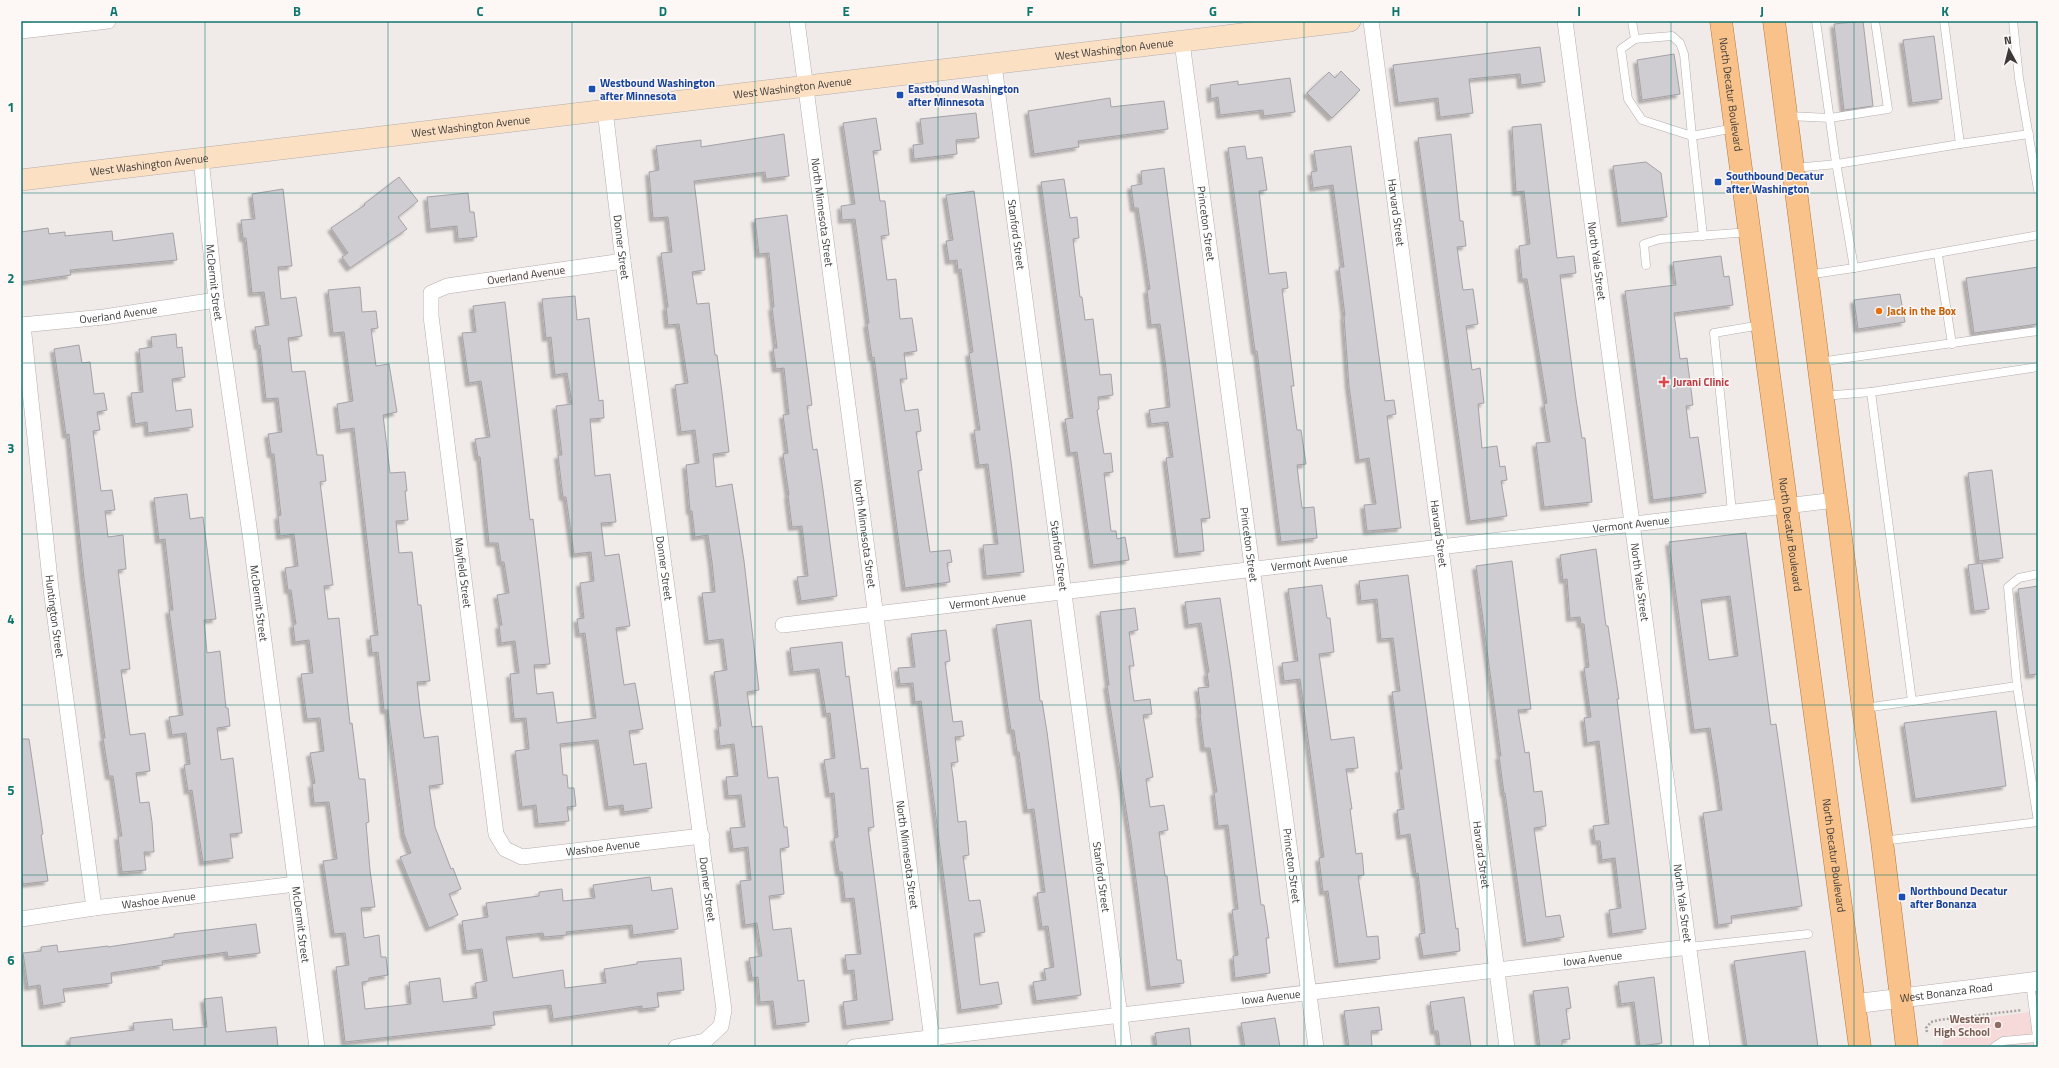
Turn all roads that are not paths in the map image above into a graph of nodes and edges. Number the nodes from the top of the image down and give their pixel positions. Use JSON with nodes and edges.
{"nodes":[{"id":1,"x":108,"y":21,"type":"edge"},
{"id":2,"x":797,"y":21,"type":"edge"},
{"id":3,"x":1350,"y":21,"type":"edge"},
{"id":4,"x":1371,"y":21,"type":"edge"},
{"id":5,"x":1565,"y":21,"type":"edge"},
{"id":6,"x":1632,"y":21,"type":"edge"},
{"id":7,"x":1721,"y":21,"type":"edge"},
{"id":8,"x":1774,"y":21,"type":"edge"},
{"id":9,"x":1816,"y":21,"type":"edge"},
{"id":10,"x":1875,"y":21,"type":"edge"},
{"id":11,"x":1944,"y":21,"type":"edge"},
{"id":12,"x":2013,"y":21,"type":"edge"},
{"id":13,"x":21,"y":32,"type":"edge"},
{"id":14,"x":1634,"y":39,"type":"junction"},
{"id":15,"x":1182,"y":42,"type":"junction"},
{"id":16,"x":994,"y":65,"type":"junction"},
{"id":17,"x":805,"y":87,"type":"junction"},
{"id":18,"x":605,"y":110,"type":"junction"},
{"id":19,"x":1787,"y":116,"type":"junction"},
{"id":20,"x":1830,"y":118,"type":"junction"},
{"id":21,"x":1736,"y":128,"type":"junction"},
{"id":22,"x":2029,"y":134,"type":"junction"},
{"id":23,"x":1692,"y":136,"type":"junction"},
{"id":24,"x":1960,"y":144,"type":"junction"},
{"id":25,"x":201,"y":159,"type":"junction"},
{"id":26,"x":1837,"y":164,"type":"junction"},
{"id":27,"x":1792,"y":168,"type":"junction"},
{"id":28,"x":21,"y":180,"type":"edge"},
{"id":29,"x":2038,"y":190,"type":"edge"},
{"id":30,"x":1750,"y":232,"type":"junction"},
{"id":31,"x":2038,"y":235,"type":"edge"},
{"id":32,"x":1703,"y":236,"type":"junction"},
{"id":33,"x":1938,"y":255,"type":"junction"},
{"id":34,"x":623,"y":261,"type":"junction"},
{"id":35,"x":1646,"y":265,"type":"dead end"},
{"id":36,"x":1854,"y":268,"type":"junction"},
{"id":37,"x":1806,"y":275,"type":"junction"},
{"id":38,"x":431,"y":293,"type":"joint"},
{"id":39,"x":216,"y":300,"type":"junction"},
{"id":40,"x":1762,"y":324,"type":"junction"},
{"id":41,"x":22,"y":325,"type":"edge"},
{"id":42,"x":2038,"y":331,"type":"edge"},
{"id":43,"x":1952,"y":344,"type":"junction"},
{"id":44,"x":1818,"y":362,"type":"junction"},
{"id":45,"x":2038,"y":367,"type":"edge"},
{"id":46,"x":1871,"y":392,"type":"junction"},
{"id":47,"x":1822,"y":397,"type":"junction"},
{"id":48,"x":1836,"y":500,"type":"junction"},
{"id":49,"x":1787,"y":506,"type":"junction"},
{"id":50,"x":1732,"y":512,"type":"junction"},
{"id":51,"x":1632,"y":524,"type":"junction"},
{"id":52,"x":1440,"y":547,"type":"junction"},
{"id":53,"x":1252,"y":570,"type":"junction"},
{"id":54,"x":2038,"y":574,"type":"edge"},
{"id":55,"x":1064,"y":592,"type":"junction"},
{"id":56,"x":875,"y":614,"type":"junction"},
{"id":57,"x":783,"y":625,"type":"dead end"},
{"id":58,"x":2017,"y":686,"type":"junction"},
{"id":59,"x":1912,"y":701,"type":"junction"},
{"id":60,"x":1863,"y":708,"type":"junction"},
{"id":61,"x":2038,"y":822,"type":"edge"},
{"id":62,"x":702,"y":836,"type":"junction"},
{"id":63,"x":1882,"y":841,"type":"junction"},
{"id":64,"x":505,"y":850,"type":"joint"},
{"id":65,"x":296,"y":884,"type":"junction"},
{"id":66,"x":94,"y":908,"type":"junction"},
{"id":67,"x":21,"y":919,"type":"edge"},
{"id":68,"x":1808,"y":934,"type":"dead end"},
{"id":69,"x":1689,"y":947,"type":"junction"},
{"id":70,"x":1497,"y":970,"type":"junction"},
{"id":71,"x":2034,"y":981,"type":"edge"},
{"id":72,"x":1308,"y":993,"type":"junction"},
{"id":73,"x":1901,"y":998,"type":"junction"},
{"id":74,"x":1854,"y":1004,"type":"junction"},
{"id":75,"x":1120,"y":1015,"type":"junction"},
{"id":76,"x":932,"y":1042,"type":"edge"},
{"id":77,"x":2037,"y":1042,"type":"edge"},
{"id":78,"x":1917,"y":1043,"type":"edge"},
{"id":79,"x":317,"y":1047,"type":"edge"},
{"id":80,"x":676,"y":1047,"type":"edge"},
{"id":81,"x":854,"y":1047,"type":"edge"},
{"id":82,"x":1124,"y":1047,"type":"edge"},
{"id":83,"x":1316,"y":1047,"type":"edge"},
{"id":84,"x":1507,"y":1047,"type":"edge"},
{"id":85,"x":1702,"y":1047,"type":"edge"},
{"id":86,"x":1860,"y":1047,"type":"edge"},
{"id":87,"x":1994,"y":1047,"type":"edge"}],
"edges":[{"from":1,"to":13,"type":"street"},
{"from":2,"to":17,"type":"street","name":"North Minnesota Street"},
{"from":3,"to":15,"type":"main road","name":"West Washington Avenue"},
{"from":4,"to":52,"type":"street","name":"Harvard Street"},
{"from":5,"to":51,"type":"street","name":"North Yale Street"},
{"from":6,"to":14,"type":"lane"},
{"from":7,"to":21,"type":"main road","name":"North Decatur Boulevard"},
{"from":8,"to":19,"type":"main road"},
{"from":9,"to":20,"type":"lane"},
{"from":10,"to":20,"type":"lane"},
{"from":11,"to":24,"type":"lane"},
{"from":12,"to":22,"type":"lane"},
{"from":14,"to":23,"type":"lane"},
{"from":14,"to":23,"type":"lane"},
{"from":15,"to":16,"type":"main road","name":"West Washington Avenue"},
{"from":15,"to":53,"type":"street","name":"Princeton Street"},
{"from":16,"to":17,"type":"main road","name":"West Washington Avenue"},
{"from":16,"to":55,"type":"street","name":"Stanford Street"},
{"from":17,"to":18,"type":"main road","name":"West Washington Avenue"},
{"from":17,"to":56,"type":"street","name":"North Minnesota Street"},
{"from":18,"to":25,"type":"main road","name":"West Washington Avenue"},
{"from":18,"to":34,"type":"street","name":"Donner Street"},
{"from":19,"to":20,"type":"lane"},
{"from":19,"to":27,"type":"main road"},
{"from":20,"to":26,"type":"lane"},
{"from":21,"to":23,"type":"lane"},
{"from":21,"to":30,"type":"main road","name":"North Decatur Boulevard"},
{"from":22,"to":24,"type":"lane"},
{"from":22,"to":29,"type":"lane"},
{"from":23,"to":32,"type":"lane"},
{"from":24,"to":26,"type":"lane"},
{"from":25,"to":28,"type":"main road","name":"West Washington Avenue"},
{"from":25,"to":39,"type":"street","name":"McDermit Street"},
{"from":26,"to":27,"type":"lane"},
{"from":26,"to":36,"type":"lane"},
{"from":27,"to":37,"type":"main road"},
{"from":30,"to":32,"type":"lane"},
{"from":30,"to":40,"type":"main road","name":"North Decatur Boulevard"},
{"from":31,"to":33,"type":"lane"},
{"from":32,"to":35,"type":"lane"},
{"from":33,"to":36,"type":"lane"},
{"from":33,"to":43,"type":"lane"},
{"from":34,"to":38,"type":"street","name":"Overland Avenue"},
{"from":34,"to":62,"type":"street","name":"Donner Street"},
{"from":36,"to":37,"type":"lane"},
{"from":37,"to":44,"type":"main road"},
{"from":38,"to":64,"type":"street","name":"Mayfield Street"},
{"from":39,"to":41,"type":"street","name":"Overland Avenue"},
{"from":39,"to":65,"type":"street","name":"McDermit Street"},
{"from":40,"to":49,"type":"main road","name":"North Decatur Boulevard"},
{"from":40,"to":50,"type":"lane"},
{"from":41,"to":66,"type":"street","name":"Huntington Street"},
{"from":42,"to":43,"type":"lane"},
{"from":43,"to":44,"type":"lane"},
{"from":44,"to":47,"type":"main road"},
{"from":45,"to":46,"type":"lane"},
{"from":46,"to":47,"type":"lane"},
{"from":46,"to":59,"type":"lane"},
{"from":47,"to":48,"type":"main road"},
{"from":48,"to":49,"type":"street","name":"Vermont Avenue"},
{"from":48,"to":60,"type":"main road"},
{"from":49,"to":50,"type":"street","name":"Vermont Avenue"},
{"from":49,"to":74,"type":"main road","name":"North Decatur Boulevard"},
{"from":50,"to":51,"type":"street","name":"Vermont Avenue"},
{"from":51,"to":52,"type":"street","name":"Vermont Avenue"},
{"from":51,"to":69,"type":"street","name":"North Yale Street"},
{"from":52,"to":53,"type":"street","name":"Vermont Avenue"},
{"from":52,"to":70,"type":"street","name":"Harvard Street"},
{"from":53,"to":55,"type":"street","name":"Vermont Avenue"},
{"from":53,"to":72,"type":"street","name":"Princeton Street"},
{"from":54,"to":58,"type":"lane"},
{"from":55,"to":56,"type":"street","name":"Vermont Avenue"},
{"from":55,"to":75,"type":"street","name":"Stanford Street"},
{"from":56,"to":57,"type":"street","name":"Vermont Avenue"},
{"from":56,"to":76,"type":"street","name":"North Minnesota Street"},
{"from":58,"to":59,"type":"lane"},
{"from":58,"to":61,"type":"lane"},
{"from":59,"to":60,"type":"lane"},
{"from":60,"to":63,"type":"main road"},
{"from":61,"to":63,"type":"lane"},
{"from":62,"to":64,"type":"street","name":"Washoe Avenue"},
{"from":62,"to":80,"type":"street","name":"Donner Street"},
{"from":63,"to":73,"type":"main road"},
{"from":65,"to":66,"type":"street","name":"Washoe Avenue"},
{"from":65,"to":79,"type":"street","name":"McDermit Street"},
{"from":66,"to":67,"type":"street","name":"Washoe Avenue"},
{"from":68,"to":69,"type":"lane"},
{"from":69,"to":70,"type":"street","name":"Iowa Avenue"},
{"from":69,"to":85,"type":"street","name":"North Yale Street"},
{"from":70,"to":72,"type":"street","name":"Iowa Avenue"},
{"from":70,"to":84,"type":"street","name":"Harvard Street"},
{"from":71,"to":73,"type":"street","name":"West Bonanza Road"},
{"from":71,"to":77,"type":"lane"},
{"from":72,"to":75,"type":"street","name":"Iowa Avenue"},
{"from":72,"to":83,"type":"street","name":"Princeton Street"},
{"from":73,"to":74,"type":"street","name":"West Bonanza Road"},
{"from":73,"to":78,"type":"main road"},
{"from":74,"to":86,"type":"main road","name":"North Decatur Boulevard"},
{"from":75,"to":76,"type":"street","name":"Iowa Avenue"},
{"from":75,"to":82,"type":"street","name":"Stanford Street"},
{"from":76,"to":81,"type":"street","name":"Iowa Avenue"},
{"from":77,"to":87,"type":"lane"}]}
